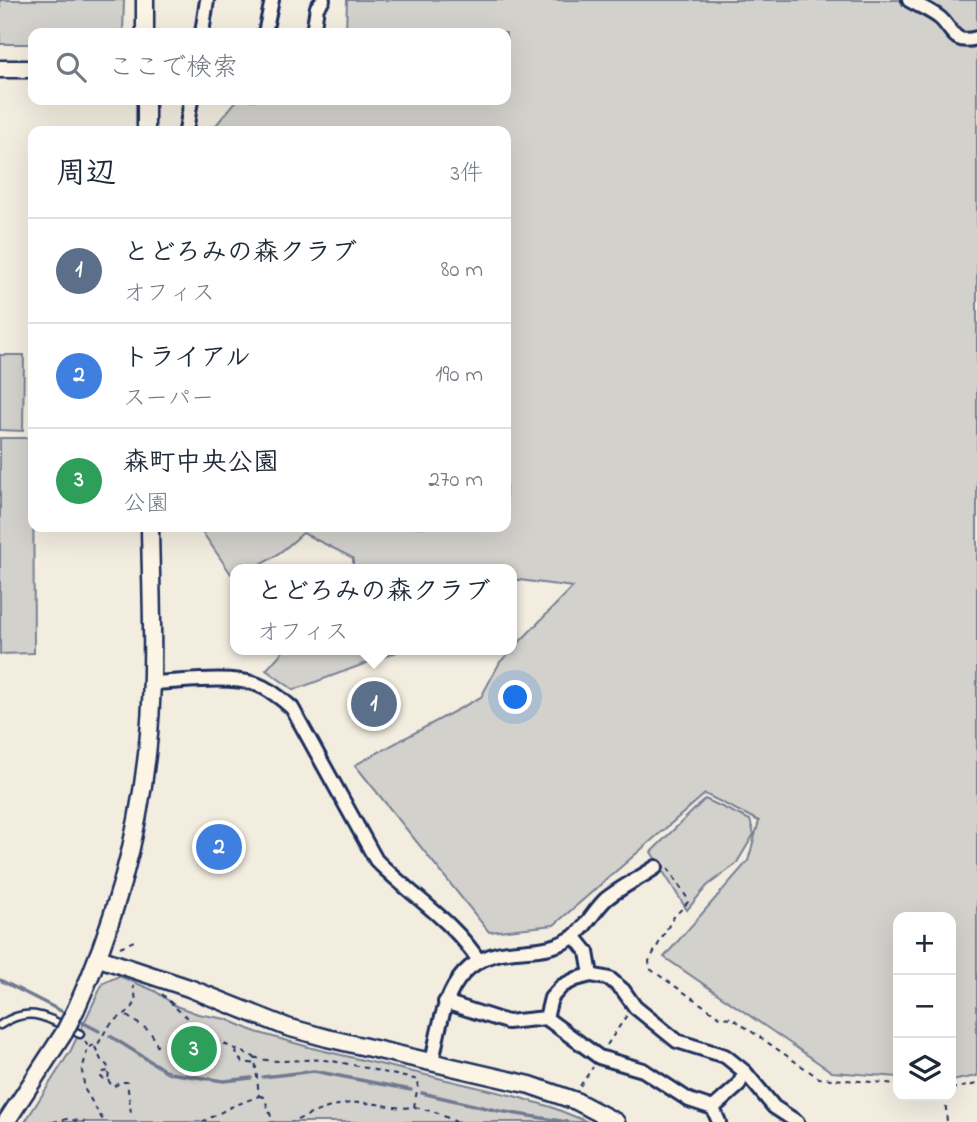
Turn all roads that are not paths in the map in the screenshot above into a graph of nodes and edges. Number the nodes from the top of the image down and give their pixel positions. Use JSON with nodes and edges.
{"nodes":[{"id":1,"x":145,"y":0,"type":"edge"},
{"id":2,"x":207,"y":0,"type":"edge"},
{"id":3,"x":272,"y":0,"type":"edge"},
{"id":4,"x":323,"y":0,"type":"edge"},
{"id":5,"x":909,"y":0,"type":"edge"},
{"id":6,"x":145,"y":28,"type":"edge"},
{"id":7,"x":203,"y":28,"type":"edge"},
{"id":8,"x":266,"y":28,"type":"edge"},
{"id":9,"x":314,"y":28,"type":"edge"},
{"id":10,"x":977,"y":38,"type":"edge"},
{"id":11,"x":0,"y":69,"type":"edge"},
{"id":12,"x":28,"y":69,"type":"edge"},
{"id":13,"x":146,"y":105,"type":"edge"},
{"id":14,"x":190,"y":105,"type":"edge"},
{"id":15,"x":146,"y":126,"type":"edge"},
{"id":16,"x":187,"y":126,"type":"edge"},
{"id":17,"x":150,"y":532,"type":"edge"},
{"id":18,"x":152,"y":683,"type":"junction"},
{"id":19,"x":656,"y":867,"type":"road end"},
{"id":20,"x":575,"y":937,"type":"junction"},
{"id":21,"x":99,"y":958,"type":"junction"},
{"id":22,"x":478,"y":961,"type":"junction"},
{"id":23,"x":591,"y":975,"type":"junction"},
{"id":24,"x":445,"y":1002,"type":"junction"},
{"id":25,"x":546,"y":1018,"type":"junction"},
{"id":26,"x":0,"y":1025,"type":"edge"},
{"id":27,"x":72,"y":1034,"type":"junction"},
{"id":28,"x":426,"y":1068,"type":"junction"},
{"id":29,"x":745,"y":1072,"type":"junction"},
{"id":30,"x":713,"y":1108,"type":"junction"},
{"id":31,"x":6,"y":1122,"type":"edge"},
{"id":32,"x":616,"y":1122,"type":"edge"},
{"id":33,"x":719,"y":1122,"type":"edge"},
{"id":34,"x":797,"y":1122,"type":"edge"}],
"edges":[{"from":1,"to":6,"type":"street"},
{"from":2,"to":7,"type":"street"},
{"from":3,"to":8,"type":"street"},
{"from":4,"to":9,"type":"street"},
{"from":5,"to":10,"type":"street"},
{"from":11,"to":12,"type":"street"},
{"from":13,"to":15,"type":"street"},
{"from":14,"to":16,"type":"street"},
{"from":17,"to":18,"type":"street"},
{"from":18,"to":21,"type":"street"},
{"from":18,"to":22,"type":"street"},
{"from":19,"to":20,"type":"street"},
{"from":20,"to":22,"type":"street"},
{"from":20,"to":23,"type":"street"},
{"from":21,"to":27,"type":"street","bridge":true},
{"from":21,"to":28,"type":"street"},
{"from":22,"to":24,"type":"street"},
{"from":23,"to":25,"type":"street"},
{"from":23,"to":29,"type":"street"},
{"from":24,"to":25,"type":"street"},
{"from":24,"to":28,"type":"street"},
{"from":25,"to":30,"type":"street"},
{"from":26,"to":27,"type":"lane"},
{"from":27,"to":31,"type":"street"},
{"from":28,"to":32,"type":"street"},
{"from":29,"to":30,"type":"street"},
{"from":29,"to":34,"type":"street"},
{"from":30,"to":33,"type":"street"}]}
